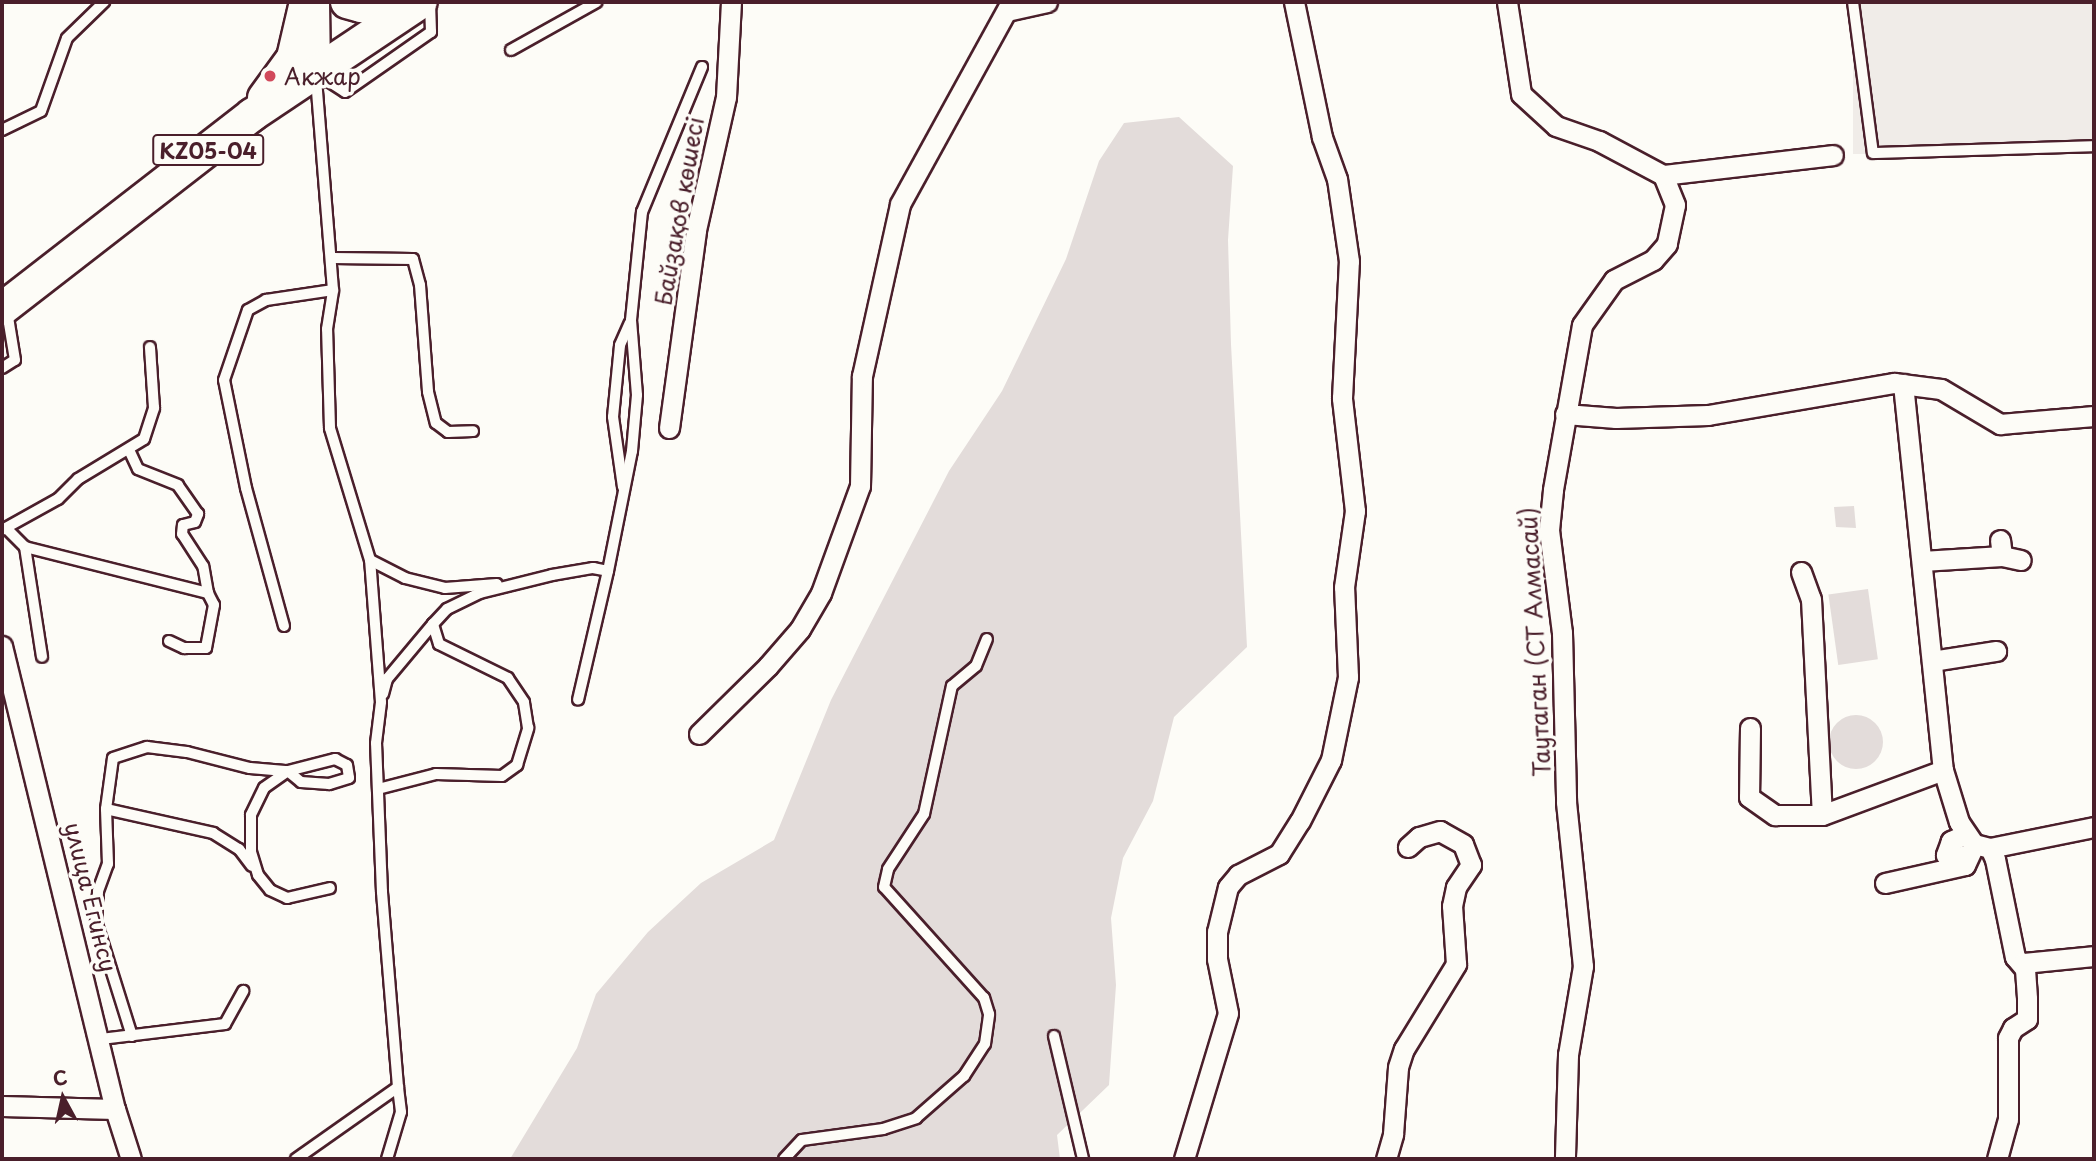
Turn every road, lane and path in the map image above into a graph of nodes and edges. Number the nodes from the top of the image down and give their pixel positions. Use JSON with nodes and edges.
{"nodes":[{"id":1,"x":104,"y":2,"type":"edge"},
{"id":2,"x":306,"y":2,"type":"edge"},
{"id":3,"x":315,"y":2,"type":"edge"},
{"id":4,"x":347,"y":2,"type":"edge"},
{"id":5,"x":390,"y":2,"type":"edge"},
{"id":6,"x":421,"y":2,"type":"edge"},
{"id":7,"x":430,"y":2,"type":"edge"},
{"id":8,"x":597,"y":2,"type":"edge"},
{"id":9,"x":732,"y":2,"type":"edge"},
{"id":10,"x":1047,"y":2,"type":"edge"},
{"id":11,"x":1294,"y":2,"type":"edge"},
{"id":12,"x":1507,"y":2,"type":"edge"},
{"id":13,"x":1853,"y":2,"type":"edge"},
{"id":14,"x":1009,"y":6,"type":"edge"},
{"id":15,"x":511,"y":50,"type":"dead end"},
{"id":16,"x":702,"y":67,"type":"dead end"},
{"id":17,"x":316,"y":73,"type":"junction"},
{"id":18,"x":252,"y":115,"type":"junction"},
{"id":19,"x":2,"y":130,"type":"edge"},
{"id":20,"x":2094,"y":146,"type":"edge"},
{"id":21,"x":1833,"y":155,"type":"dead end"},
{"id":22,"x":1663,"y":175,"type":"junction"},
{"id":23,"x":333,"y":258,"type":"junction"},
{"id":24,"x":334,"y":290,"type":"junction"},
{"id":25,"x":4,"y":307,"type":"edge"},
{"id":26,"x":632,"y":320,"type":"junction"},
{"id":27,"x":150,"y":348,"type":"dead end"},
{"id":28,"x":2,"y":368,"type":"edge"},
{"id":29,"x":1903,"y":384,"type":"junction"},
{"id":30,"x":1564,"y":414,"type":"junction"},
{"id":31,"x":2094,"y":416,"type":"edge"},
{"id":32,"x":669,"y":428,"type":"dead end"},
{"id":33,"x":473,"y":431,"type":"dead end"},
{"id":34,"x":130,"y":452,"type":"junction"},
{"id":35,"x":624,"y":491,"type":"junction"},
{"id":36,"x":4,"y":530,"type":"edge"},
{"id":37,"x":25,"y":547,"type":"junction"},
{"id":38,"x":2008,"y":552,"type":"dead end"},
{"id":39,"x":370,"y":560,"type":"junction"},
{"id":40,"x":1922,"y":561,"type":"junction"},
{"id":41,"x":608,"y":571,"type":"junction"},
{"id":42,"x":1801,"y":572,"type":"dead end"},
{"id":43,"x":522,"y":582,"type":"junction"},
{"id":44,"x":208,"y":593,"type":"junction"},
{"id":45,"x":433,"y":624,"type":"junction"},
{"id":46,"x":285,"y":626,"type":"dead end"},
{"id":47,"x":987,"y":639,"type":"dead end"},
{"id":48,"x":169,"y":641,"type":"dead end"},
{"id":49,"x":2,"y":646,"type":"edge"},
{"id":50,"x":1996,"y":651,"type":"dead end"},
{"id":51,"x":43,"y":657,"type":"dead end"},
{"id":52,"x":1932,"y":661,"type":"junction"},
{"id":53,"x":578,"y":700,"type":"dead end"},
{"id":54,"x":381,"y":702,"type":"junction"},
{"id":55,"x":1749,"y":728,"type":"dead end"},
{"id":56,"x":699,"y":734,"type":"dead end"},
{"id":57,"x":1943,"y":770,"type":"junction"},
{"id":58,"x":288,"y":771,"type":"junction"},
{"id":59,"x":378,"y":789,"type":"junction"},
{"id":60,"x":106,"y":809,"type":"junction"},
{"id":61,"x":1822,"y":815,"type":"junction"},
{"id":62,"x":2094,"y":827,"type":"edge"},
{"id":63,"x":1976,"y":844,"type":"junction"},
{"id":64,"x":1408,"y":847,"type":"dead end"},
{"id":65,"x":257,"y":872,"type":"junction"},
{"id":66,"x":1923,"y":874,"type":"junction"},
{"id":67,"x":1885,"y":883,"type":"dead end"},
{"id":68,"x":330,"y":888,"type":"dead end"},
{"id":69,"x":2094,"y":956,"type":"edge"},
{"id":70,"x":2023,"y":963,"type":"junction"},
{"id":71,"x":243,"y":991,"type":"dead end"},
{"id":72,"x":132,"y":1036,"type":"junction"},
{"id":73,"x":1054,"y":1036,"type":"dead end"},
{"id":74,"x":101,"y":1039,"type":"junction"},
{"id":75,"x":398,"y":1087,"type":"junction"},
{"id":76,"x":2,"y":1106,"type":"edge"},
{"id":77,"x":115,"y":1110,"type":"junction"},
{"id":78,"x":298,"y":1158,"type":"edge"},
{"id":79,"x":131,"y":1159,"type":"edge"},
{"id":80,"x":387,"y":1159,"type":"edge"},
{"id":81,"x":784,"y":1159,"type":"edge"},
{"id":82,"x":1083,"y":1159,"type":"edge"},
{"id":83,"x":1184,"y":1159,"type":"edge"},
{"id":84,"x":1386,"y":1159,"type":"edge"},
{"id":85,"x":1565,"y":1159,"type":"edge"},
{"id":86,"x":1997,"y":1159,"type":"edge"}],
"edges":[{"from":1,"to":19,"type":"lane"},
{"from":2,"to":18,"type":"main road"},
{"from":3,"to":17,"type":"main road"},
{"from":4,"to":5,"type":"main road"},
{"from":6,"to":17,"type":"main road","number":"KZ05-04"},
{"from":7,"to":17,"type":"lane"},
{"from":8,"to":15,"type":"lane"},
{"from":9,"to":32,"type":"street","name":"Байзақов көшесі"},
{"from":10,"to":14,"type":"street"},
{"from":11,"to":83,"type":"street"},
{"from":12,"to":22,"type":"street"},
{"from":13,"to":20,"type":"lane"},
{"from":14,"to":56,"type":"street"},
{"from":16,"to":26,"type":"lane"},
{"from":17,"to":18,"type":"main road","number":"KZ05-04"},
{"from":17,"to":23,"type":"lane"},
{"from":18,"to":25,"type":"main road","number":"KZ05-04"},
{"from":21,"to":22,"type":"street"},
{"from":22,"to":30,"type":"street","name":"Таутаган (СТ Алмасай)"},
{"from":23,"to":24,"type":"lane"},
{"from":23,"to":33,"type":"lane"},
{"from":24,"to":39,"type":"lane"},
{"from":24,"to":46,"type":"lane"},
{"from":25,"to":28,"type":"lane"},
{"from":26,"to":35,"type":"lane"},
{"from":26,"to":35,"type":"lane"},
{"from":27,"to":34,"type":"lane"},
{"from":29,"to":30,"type":"street"},
{"from":29,"to":31,"type":"street"},
{"from":29,"to":40,"type":"street"},
{"from":30,"to":85,"type":"street","name":"Таутаган (СТ Алмасай)"},
{"from":34,"to":36,"type":"lane"},
{"from":34,"to":44,"type":"lane"},
{"from":35,"to":41,"type":"lane"},
{"from":36,"to":37,"type":"lane"},
{"from":37,"to":44,"type":"lane"},
{"from":37,"to":51,"type":"lane"},
{"from":38,"to":40,"type":"street"},
{"from":39,"to":43,"type":"lane"},
{"from":39,"to":54,"type":"lane"},
{"from":40,"to":52,"type":"street"},
{"from":41,"to":43,"type":"lane"},
{"from":41,"to":53,"type":"lane"},
{"from":42,"to":61,"type":"street"},
{"from":43,"to":45,"type":"lane"},
{"from":44,"to":48,"type":"lane"},
{"from":45,"to":54,"type":"lane"},
{"from":45,"to":59,"type":"lane"},
{"from":47,"to":81,"type":"lane"},
{"from":49,"to":74,"type":"street","name":"улица Егинсу"},
{"from":50,"to":52,"type":"street"},
{"from":52,"to":57,"type":"street"},
{"from":54,"to":59,"type":"lane"},
{"from":55,"to":61,"type":"street"},
{"from":57,"to":61,"type":"street"},
{"from":57,"to":63,"type":"street"},
{"from":58,"to":58,"type":"lane"},
{"from":58,"to":60,"type":"lane"},
{"from":58,"to":65,"type":"lane"},
{"from":59,"to":75,"type":"lane"},
{"from":60,"to":65,"type":"lane"},
{"from":60,"to":72,"type":"lane"},
{"from":62,"to":63,"type":"street"},
{"from":63,"to":66,"type":"street"},
{"from":63,"to":66,"type":"street"},
{"from":63,"to":70,"type":"street"},
{"from":64,"to":84,"type":"street"},
{"from":65,"to":68,"type":"lane"},
{"from":66,"to":67,"type":"street"},
{"from":69,"to":70,"type":"street"},
{"from":70,"to":86,"type":"street"},
{"from":71,"to":72,"type":"lane"},
{"from":72,"to":74,"type":"lane"},
{"from":73,"to":82,"type":"lane"},
{"from":74,"to":77,"type":"street","name":"улица Егинсу"},
{"from":75,"to":78,"type":"lane"},
{"from":75,"to":80,"type":"lane"},
{"from":76,"to":77,"type":"street"},
{"from":77,"to":79,"type":"street","name":"улица Егинсу"}]}
